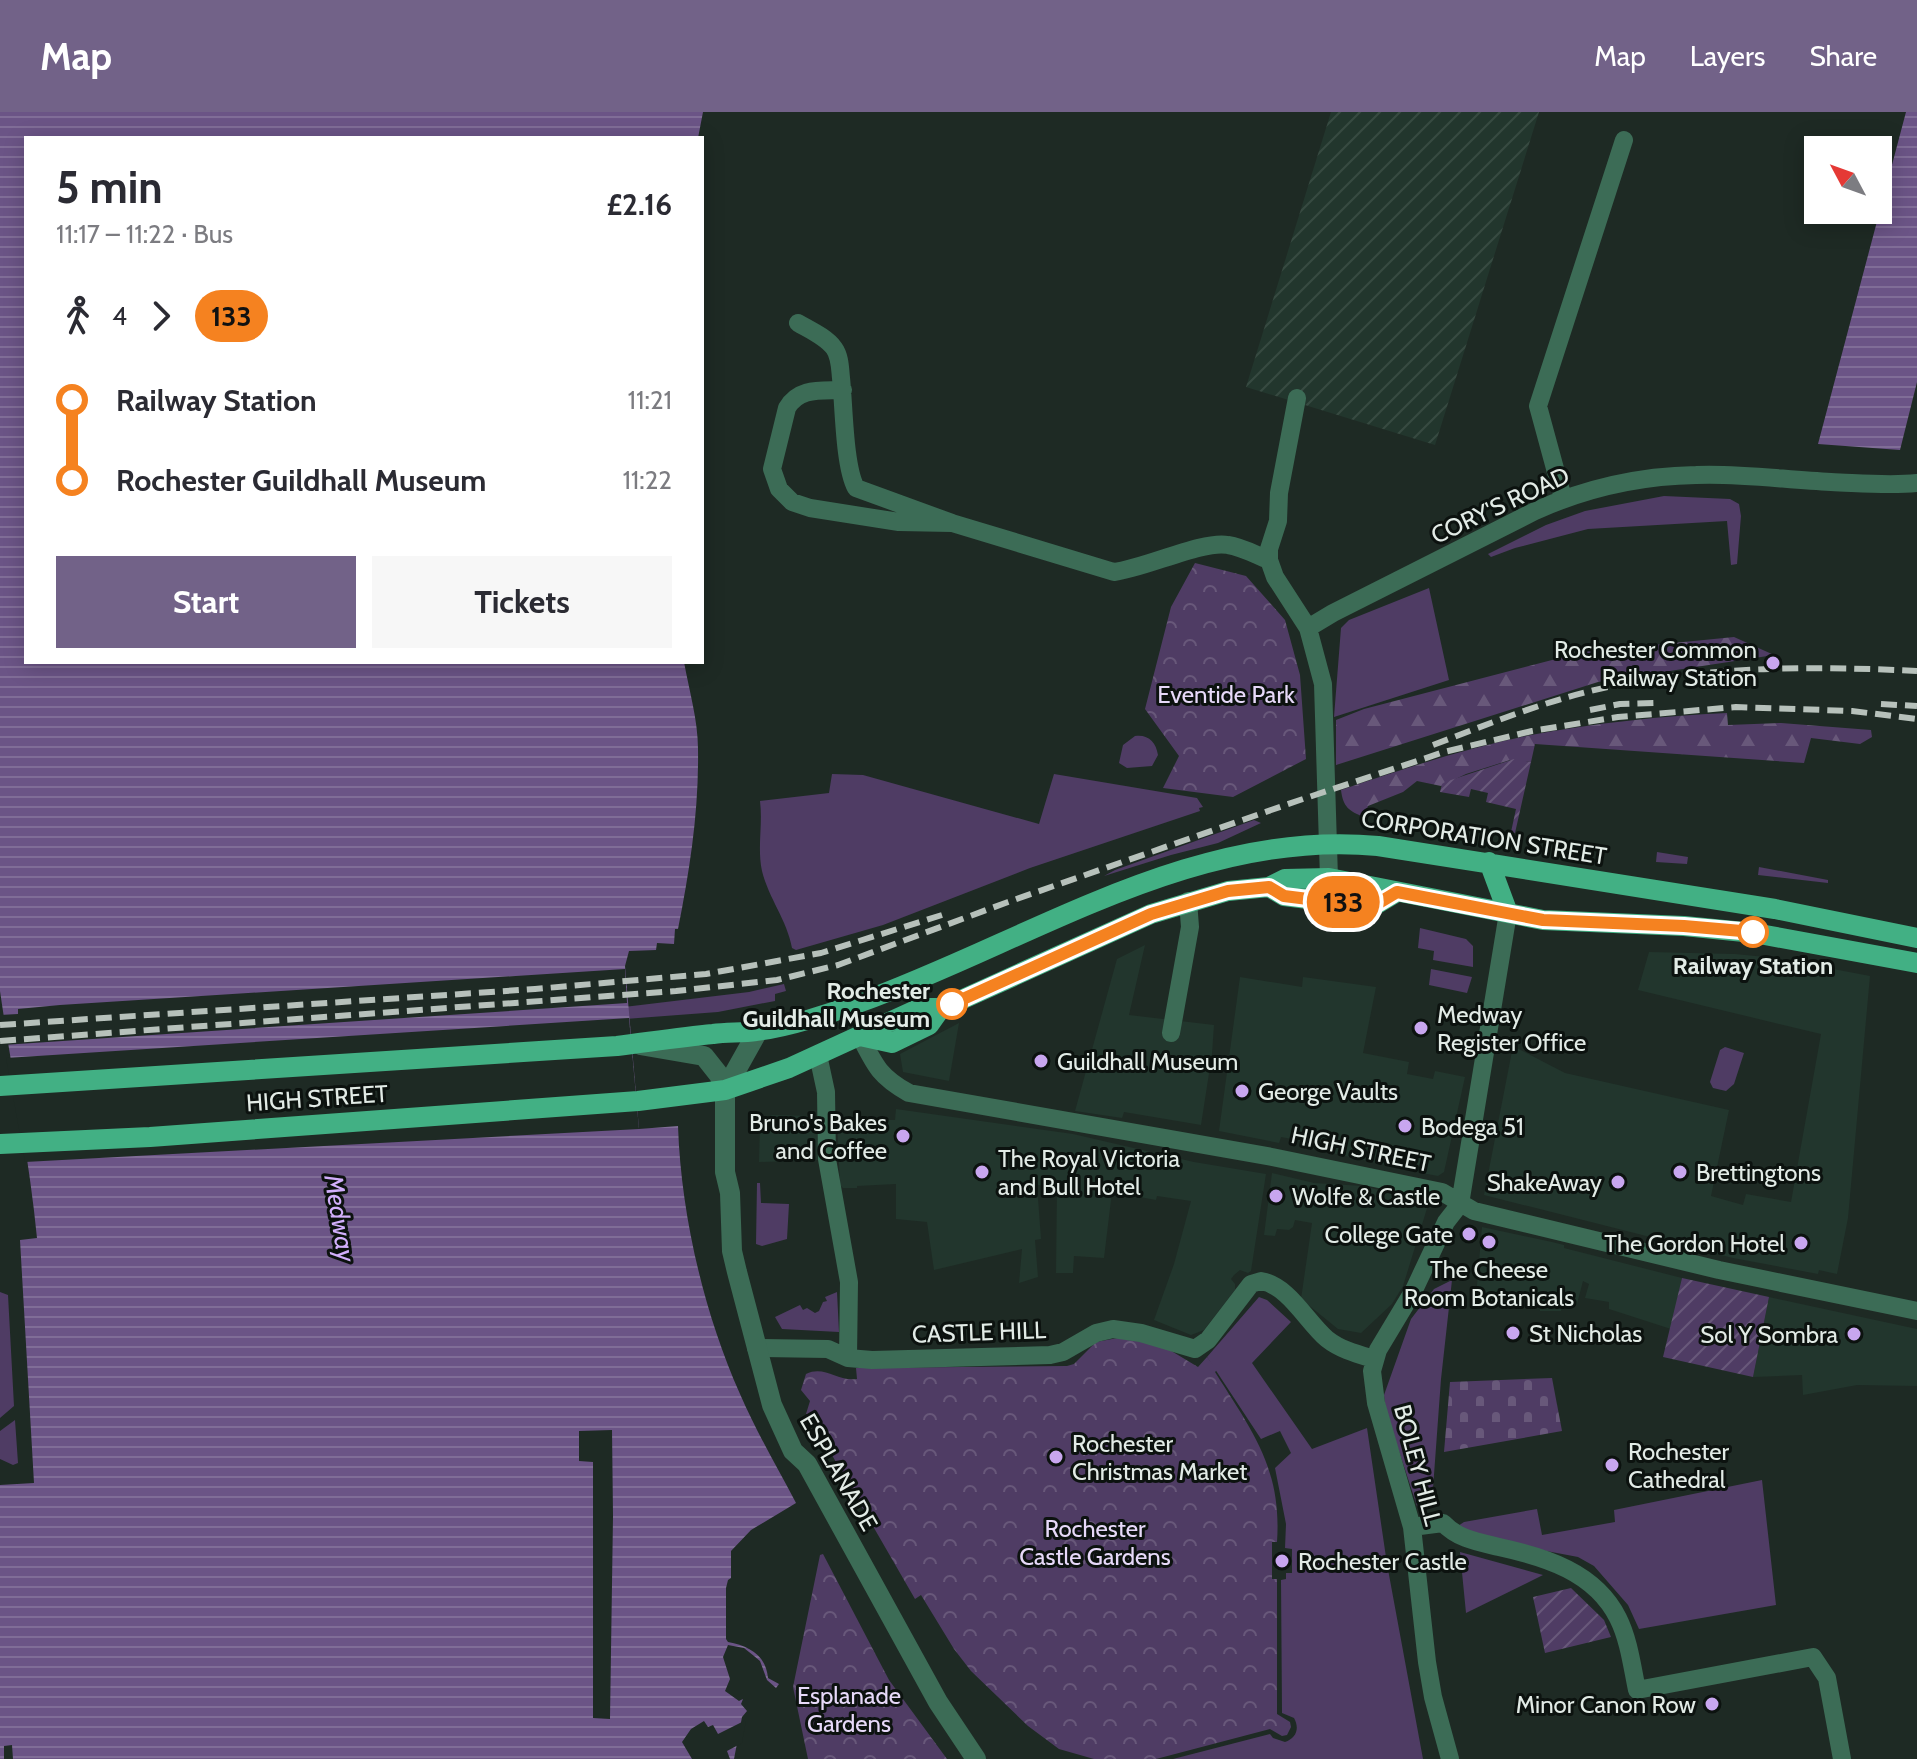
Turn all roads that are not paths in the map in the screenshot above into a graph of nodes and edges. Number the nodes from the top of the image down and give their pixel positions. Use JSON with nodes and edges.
{"nodes":[{"id":1,"x":1624,"y":140,"type":"dead end"},
{"id":2,"x":798,"y":323,"type":"dead end"},
{"id":3,"x":843,"y":390,"type":"junction"},
{"id":4,"x":1297,"y":398,"type":"dead end"},
{"id":5,"x":1917,"y":483,"type":"edge"},
{"id":6,"x":1563,"y":498,"type":"junction"},
{"id":7,"x":952,"y":523,"type":"junction"},
{"id":8,"x":1269,"y":560,"type":"junction"},
{"id":9,"x":1308,"y":628,"type":"junction"},
{"id":10,"x":1329,"y":842,"type":"junction"},
{"id":11,"x":1489,"y":862,"type":"junction"},
{"id":12,"x":1329,"y":878,"type":"junction"},
{"id":13,"x":1269,"y":887,"type":"junction"},
{"id":14,"x":1397,"y":892,"type":"junction"},
{"id":15,"x":1188,"y":901,"type":"junction"},
{"id":16,"x":1508,"y":913,"type":"junction"},
{"id":17,"x":1917,"y":938,"type":"edge"},
{"id":18,"x":1917,"y":963,"type":"edge"},
{"id":19,"x":758,"y":1031,"type":"junction"},
{"id":20,"x":1171,"y":1033,"type":"dead end"},
{"id":21,"x":860,"y":1036,"type":"junction"},
{"id":22,"x":633,"y":1044,"type":"junction"},
{"id":23,"x":818,"y":1055,"type":"junction"},
{"id":24,"x":4,"y":1085,"type":"edge"},
{"id":25,"x":725,"y":1090,"type":"junction"},
{"id":26,"x":8,"y":1143,"type":"edge"},
{"id":27,"x":1460,"y":1204,"type":"junction"},
{"id":28,"x":1917,"y":1311,"type":"edge"},
{"id":29,"x":756,"y":1348,"type":"junction"},
{"id":30,"x":848,"y":1358,"type":"junction"},
{"id":31,"x":1374,"y":1359,"type":"junction"},
{"id":32,"x":1412,"y":1527,"type":"junction"},
{"id":33,"x":976,"y":1759,"type":"edge"},
{"id":34,"x":1450,"y":1759,"type":"edge"},
{"id":35,"x":1842,"y":1759,"type":"edge"}],
"edges":[{"from":1,"to":6,"type":"street"},
{"from":2,"to":3,"type":"street"},
{"from":3,"to":7,"type":"street"},
{"from":3,"to":7,"type":"street"},
{"from":4,"to":8,"type":"street"},
{"from":5,"to":6,"type":"street","name":"CORY'S ROAD"},
{"from":6,"to":9,"type":"street","name":"CORY'S ROAD"},
{"from":7,"to":8,"type":"street"},
{"from":8,"to":9,"type":"street"},
{"from":9,"to":10,"type":"street"},
{"from":10,"to":11,"type":"main road","name":"CORPORATION STREET"},
{"from":10,"to":12,"type":"street"},
{"from":10,"to":19,"type":"main road","name":"CORPORATION STREET"},
{"from":11,"to":16,"type":"main road"},
{"from":11,"to":17,"type":"main road","name":"CORPORATION STREET"},
{"from":12,"to":13,"type":"main road"},
{"from":12,"to":14,"type":"main road"},
{"from":13,"to":14,"type":"main road"},
{"from":13,"to":15,"type":"main road"},
{"from":14,"to":16,"type":"main road"},
{"from":15,"to":20,"type":"street"},
{"from":15,"to":21,"type":"main road"},
{"from":16,"to":18,"type":"main road"},
{"from":16,"to":27,"type":"street"},
{"from":19,"to":22,"type":"main road","name":"HIGH STREET"},
{"from":19,"to":25,"type":"street","name":"ESPLANADE"},
{"from":21,"to":23,"type":"main road"},
{"from":21,"to":27,"type":"street","name":"HIGH STREET"},
{"from":22,"to":24,"type":"main road","name":"HIGH STREET"},
{"from":22,"to":25,"type":"street"},
{"from":23,"to":25,"type":"main road","name":"HIGH STREET"},
{"from":23,"to":30,"type":"street"},
{"from":25,"to":26,"type":"main road","name":"HIGH STREET"},
{"from":25,"to":29,"type":"street","name":"ESPLANADE"},
{"from":27,"to":28,"type":"street","name":"HIGH STREET"},
{"from":27,"to":31,"type":"street"},
{"from":29,"to":30,"type":"street","name":"CASTLE HILL"},
{"from":29,"to":33,"type":"street","name":"ESPLANADE"},
{"from":30,"to":31,"type":"street","name":"CASTLE HILL"},
{"from":31,"to":32,"type":"street","name":"BOLEY HILL"},
{"from":32,"to":34,"type":"street","name":"BOLEY HILL"},
{"from":32,"to":35,"type":"street"}]}
